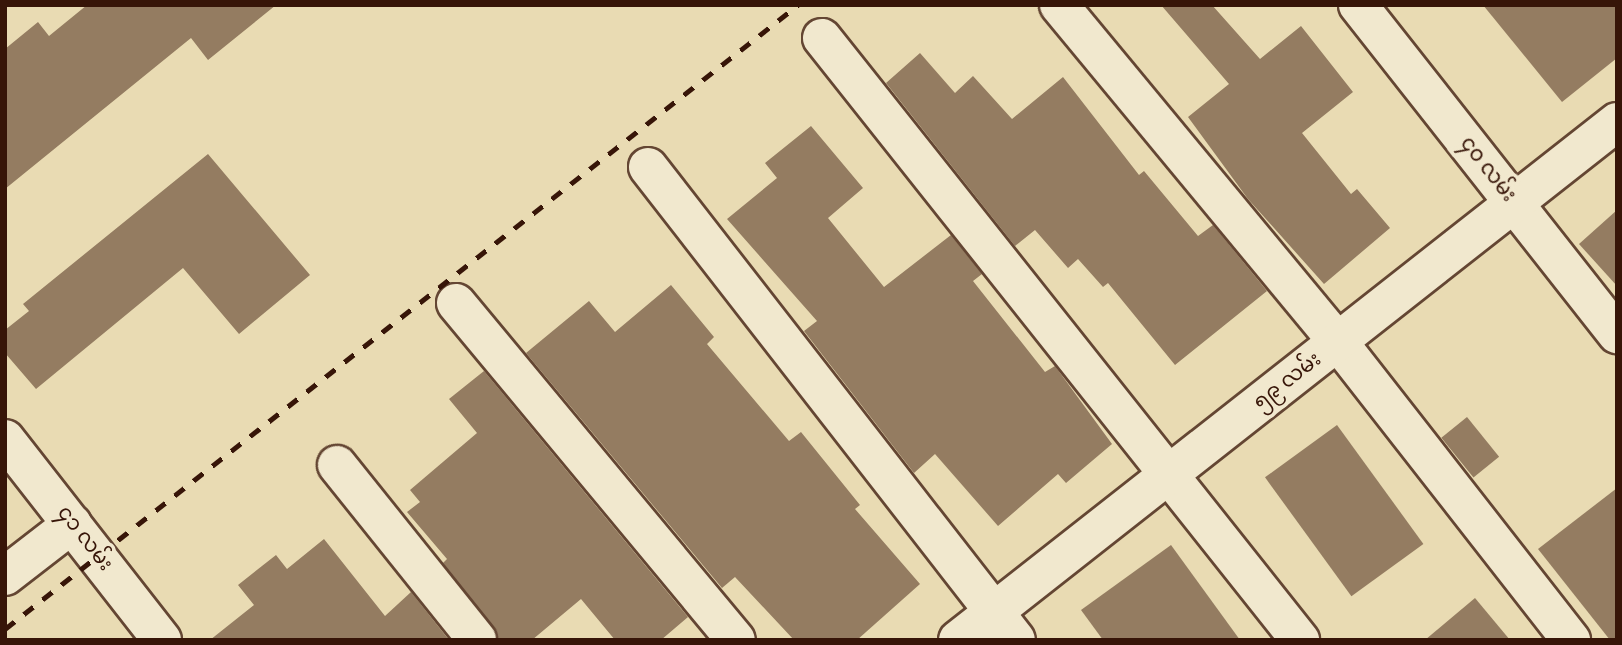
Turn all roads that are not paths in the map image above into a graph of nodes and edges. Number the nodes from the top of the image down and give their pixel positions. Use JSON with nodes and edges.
{"nodes":[{"id":1,"x":1059,"y":5,"type":"edge"},
{"id":2,"x":1358,"y":5,"type":"edge"},
{"id":3,"x":822,"y":38,"type":"dead end"},
{"id":4,"x":1617,"y":122,"type":"edge"},
{"id":5,"x":648,"y":167,"type":"dead end"},
{"id":6,"x":1514,"y":204,"type":"junction"},
{"id":7,"x":456,"y":303,"type":"dead end"},
{"id":8,"x":1617,"y":334,"type":"edge"},
{"id":9,"x":1339,"y":343,"type":"junction"},
{"id":10,"x":5,"y":439,"type":"edge"},
{"id":11,"x":337,"y":465,"type":"dead end"},
{"id":12,"x":1171,"y":474,"type":"junction"},
{"id":13,"x":72,"y":523,"type":"junction"},
{"id":14,"x":5,"y":576,"type":"edge"},
{"id":15,"x":1005,"y":626,"type":"edge"},
{"id":16,"x":162,"y":640,"type":"edge"},
{"id":17,"x":477,"y":640,"type":"edge"},
{"id":18,"x":736,"y":640,"type":"edge"},
{"id":19,"x":958,"y":640,"type":"edge"},
{"id":20,"x":1300,"y":640,"type":"edge"},
{"id":21,"x":1571,"y":640,"type":"edge"}],
"edges":[{"from":1,"to":9,"type":"street"},
{"from":2,"to":6,"type":"street","name":"၄၀ လမ်း"},
{"from":3,"to":12,"type":"street"},
{"from":4,"to":6,"type":"street","name":"၅၉ လမ်း"},
{"from":5,"to":15,"type":"street"},
{"from":6,"to":8,"type":"street","name":"၄၀ လမ်း"},
{"from":6,"to":9,"type":"street","name":"၅၉ လမ်း"},
{"from":7,"to":18,"type":"street"},
{"from":9,"to":12,"type":"street","name":"၅၉ လမ်း"},
{"from":9,"to":21,"type":"street"},
{"from":10,"to":13,"type":"street","name":"၄၁ လမ်း"},
{"from":11,"to":17,"type":"street"},
{"from":12,"to":15,"type":"street","name":"၅၉ လမ်း"},
{"from":12,"to":20,"type":"street"},
{"from":13,"to":14,"type":"street"},
{"from":13,"to":16,"type":"street","name":"၄၁ လမ်း"},
{"from":15,"to":19,"type":"street","name":"၅၉ လမ်း"}]}
